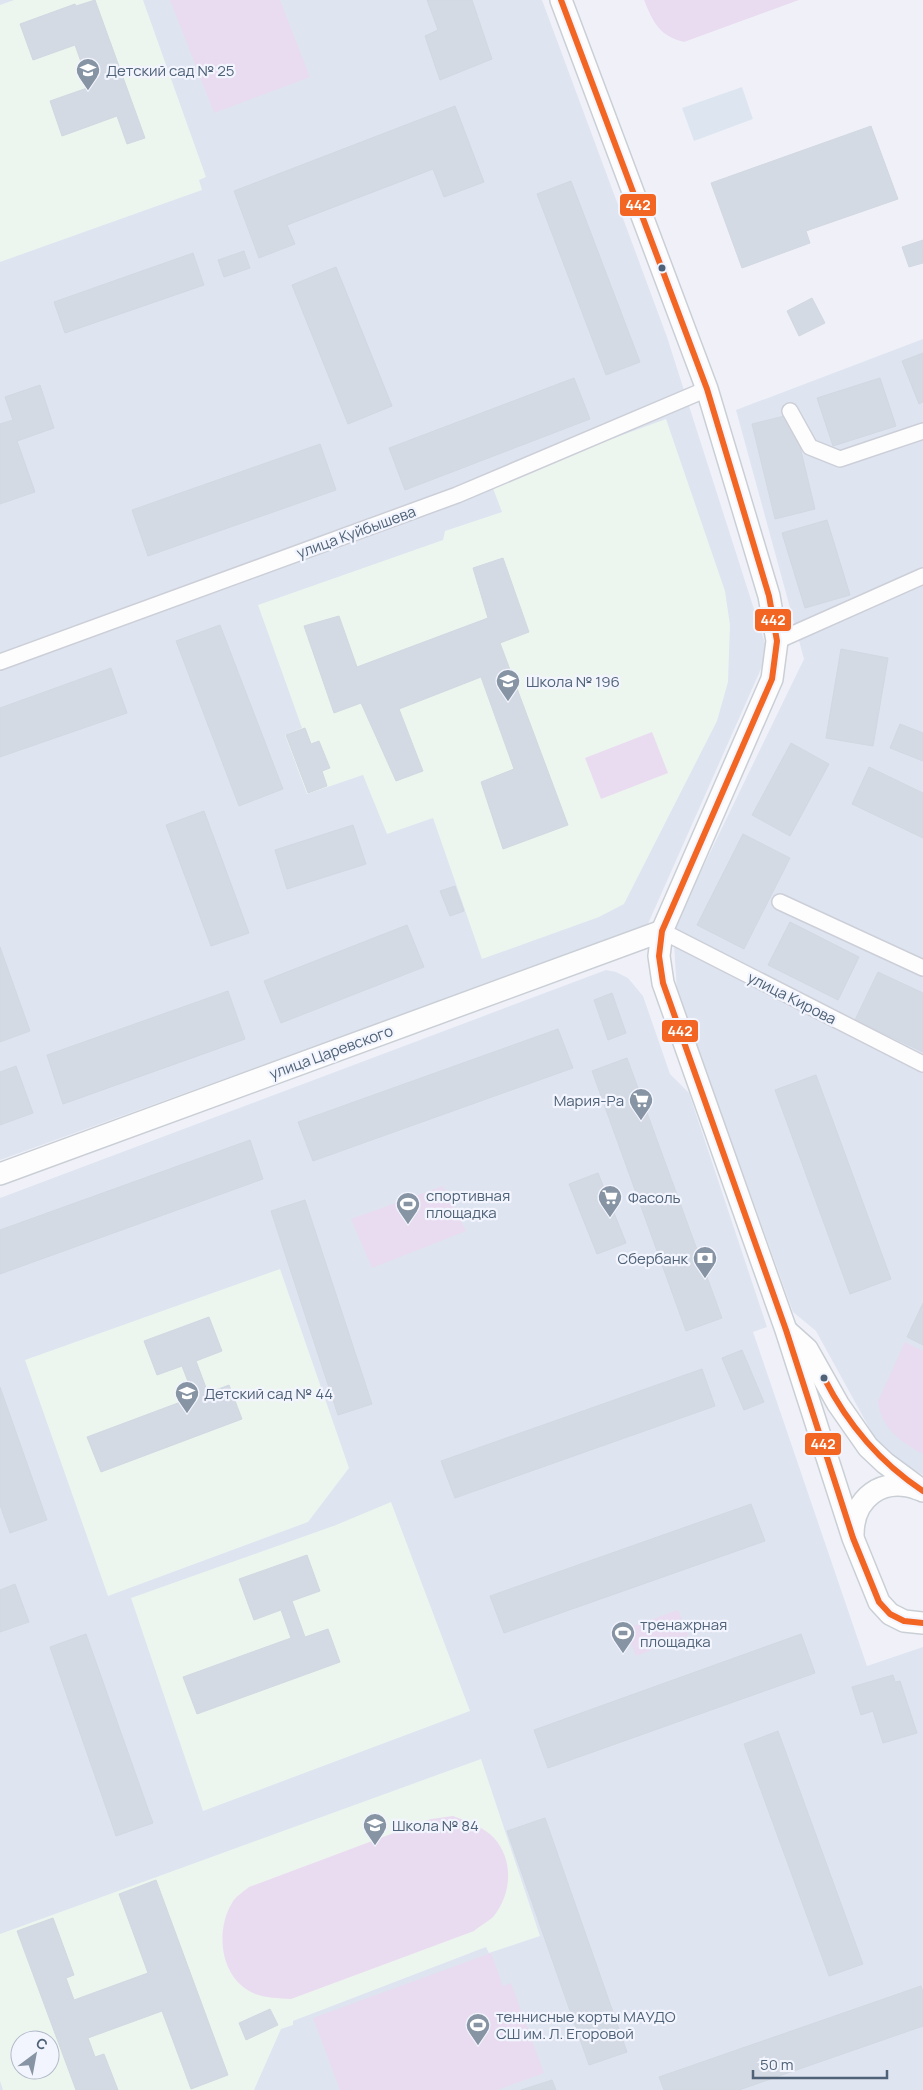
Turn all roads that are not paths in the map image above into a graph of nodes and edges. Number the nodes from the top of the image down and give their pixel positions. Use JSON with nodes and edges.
{"nodes":[{"id":1,"x":561,"y":0,"type":"edge"},
{"id":2,"x":707,"y":389,"type":"junction"},
{"id":3,"x":790,"y":411,"type":"dead end"},
{"id":4,"x":923,"y":431,"type":"edge"},
{"id":5,"x":923,"y":576,"type":"edge"},
{"id":6,"x":777,"y":641,"type":"junction"},
{"id":7,"x":0,"y":662,"type":"edge"},
{"id":8,"x":780,"y":902,"type":"dead end"},
{"id":9,"x":662,"y":931,"type":"junction"},
{"id":10,"x":923,"y":968,"type":"edge"},
{"id":11,"x":923,"y":1064,"type":"edge"},
{"id":12,"x":0,"y":1174,"type":"edge"},
{"id":13,"x":786,"y":1330,"type":"junction"},
{"id":14,"x":922,"y":1490,"type":"edge"},
{"id":15,"x":853,"y":1538,"type":"junction"},
{"id":16,"x":923,"y":1623,"type":"edge"}],
"edges":[{"from":1,"to":2,"type":"main road"},
{"from":2,"to":6,"type":"main road"},
{"from":2,"to":7,"type":"street","name":"улица Куйбышева"},
{"from":3,"to":4,"type":"street"},
{"from":5,"to":6,"type":"street"},
{"from":6,"to":9,"type":"main road"},
{"from":8,"to":10,"type":"street"},
{"from":9,"to":11,"type":"street","name":"улица Кирова"},
{"from":9,"to":12,"type":"main road","name":"улица Царевского"},
{"from":9,"to":13,"type":"main road"},
{"from":13,"to":14,"type":"main road"},
{"from":13,"to":15,"type":"main road"},
{"from":14,"to":15,"type":"main road"},
{"from":15,"to":16,"type":"main road"}]}
